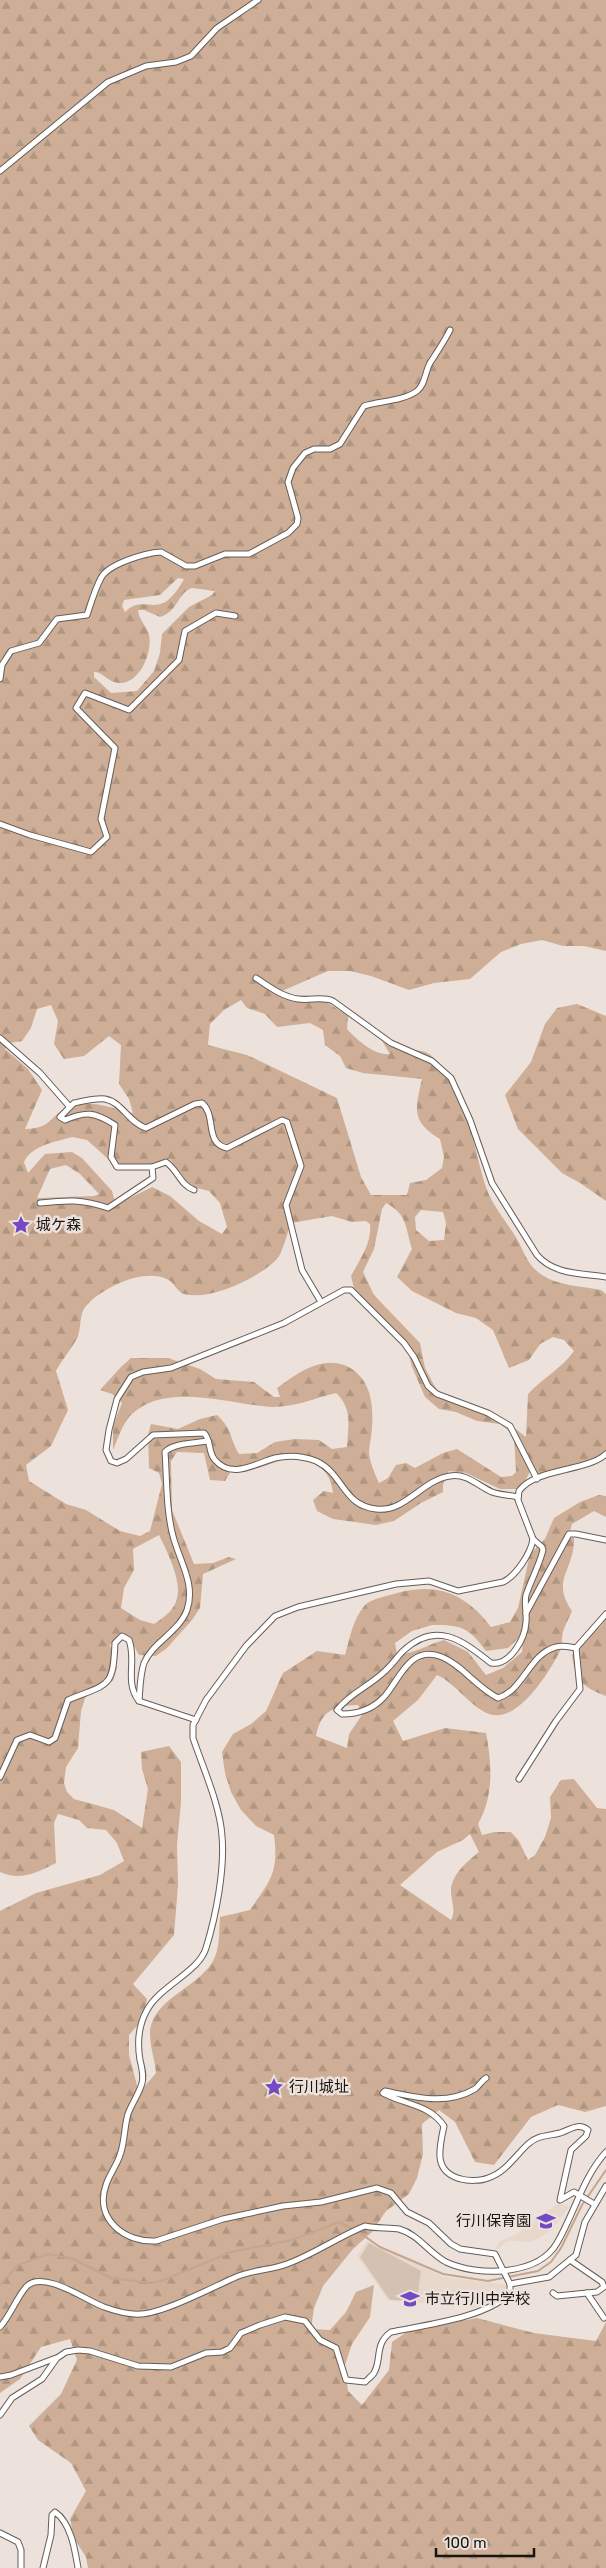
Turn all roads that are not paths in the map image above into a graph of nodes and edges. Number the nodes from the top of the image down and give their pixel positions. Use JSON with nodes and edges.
{"nodes":[{"id":1,"x":258,"y":0,"type":"edge"},
{"id":2,"x":0,"y":171,"type":"edge"},
{"id":3,"x":450,"y":330,"type":"dead end"},
{"id":4,"x":236,"y":616,"type":"dead end"},
{"id":5,"x":0,"y":679,"type":"edge"},
{"id":6,"x":0,"y":824,"type":"edge"},
{"id":7,"x":256,"y":978,"type":"dead end"},
{"id":8,"x":0,"y":1038,"type":"edge"},
{"id":9,"x":69,"y":1106,"type":"junction"},
{"id":10,"x":152,"y":1167,"type":"junction"},
{"id":11,"x":194,"y":1190,"type":"dead end"},
{"id":12,"x":40,"y":1203,"type":"dead end"},
{"id":13,"x":606,"y":1277,"type":"edge"},
{"id":14,"x":321,"y":1302,"type":"junction"},
{"id":15,"x":208,"y":1440,"type":"junction"},
{"id":16,"x":606,"y":1454,"type":"edge"},
{"id":17,"x":537,"y":1480,"type":"junction"},
{"id":18,"x":518,"y":1497,"type":"junction"},
{"id":19,"x":533,"y":1539,"type":"junction"},
{"id":20,"x":606,"y":1540,"type":"edge"},
{"id":21,"x":526,"y":1613,"type":"junction"},
{"id":22,"x":606,"y":1614,"type":"edge"},
{"id":23,"x":576,"y":1648,"type":"junction"},
{"id":24,"x":139,"y":1701,"type":"junction"},
{"id":25,"x":196,"y":1720,"type":"junction"},
{"id":26,"x":0,"y":1777,"type":"edge"},
{"id":27,"x":519,"y":1779,"type":"dead end"},
{"id":28,"x":486,"y":2078,"type":"dead end"},
{"id":29,"x":606,"y":2152,"type":"edge"},
{"id":30,"x":606,"y":2186,"type":"edge"},
{"id":31,"x":580,"y":2196,"type":"junction"},
{"id":32,"x":594,"y":2204,"type":"junction"},
{"id":33,"x":570,"y":2260,"type":"junction"},
{"id":34,"x":502,"y":2271,"type":"junction"},
{"id":35,"x":510,"y":2284,"type":"junction"},
{"id":36,"x":553,"y":2293,"type":"dead end"},
{"id":37,"x":588,"y":2293,"type":"junction"},
{"id":38,"x":604,"y":2318,"type":"dead end"},
{"id":39,"x":0,"y":2327,"type":"edge"},
{"id":40,"x":57,"y":2358,"type":"junction"},
{"id":41,"x":0,"y":2377,"type":"edge"},
{"id":42,"x":0,"y":2415,"type":"edge"},
{"id":43,"x":0,"y":2533,"type":"edge"},
{"id":44,"x":20,"y":2568,"type":"edge"},
{"id":45,"x":43,"y":2568,"type":"edge"},
{"id":46,"x":78,"y":2568,"type":"edge"}],
"edges":[{"from":1,"to":2,"type":"street"},
{"from":3,"to":5,"type":"street"},
{"from":4,"to":6,"type":"street"},
{"from":7,"to":13,"type":"street"},
{"from":8,"to":9,"type":"street"},
{"from":9,"to":10,"type":"street"},
{"from":9,"to":14,"type":"street"},
{"from":10,"to":11,"type":"street"},
{"from":10,"to":12,"type":"street"},
{"from":14,"to":15,"type":"street"},
{"from":14,"to":17,"type":"street"},
{"from":15,"to":18,"type":"street"},
{"from":15,"to":24,"type":"street"},
{"from":16,"to":17,"type":"street"},
{"from":17,"to":18,"type":"street"},
{"from":18,"to":19,"type":"street"},
{"from":19,"to":21,"type":"street"},
{"from":19,"to":25,"type":"street"},
{"from":20,"to":21,"type":"street"},
{"from":21,"to":23,"type":"street"},
{"from":22,"to":23,"type":"street"},
{"from":23,"to":27,"type":"street"},
{"from":24,"to":25,"type":"street"},
{"from":24,"to":26,"type":"street"},
{"from":25,"to":34,"type":"street"},
{"from":28,"to":31,"type":"street"},
{"from":29,"to":31,"type":"street"},
{"from":30,"to":32,"type":"street"},
{"from":31,"to":32,"type":"street"},
{"from":31,"to":34,"type":"street"},
{"from":32,"to":33,"type":"street"},
{"from":33,"to":35,"type":"street"},
{"from":33,"to":37,"type":"street"},
{"from":34,"to":35,"type":"street"},
{"from":34,"to":39,"type":"street"},
{"from":35,"to":40,"type":"street"},
{"from":36,"to":37,"type":"street"},
{"from":37,"to":38,"type":"street"},
{"from":40,"to":41,"type":"street"},
{"from":40,"to":42,"type":"street"},
{"from":43,"to":44,"type":"street"},
{"from":45,"to":46,"type":"street"}]}
